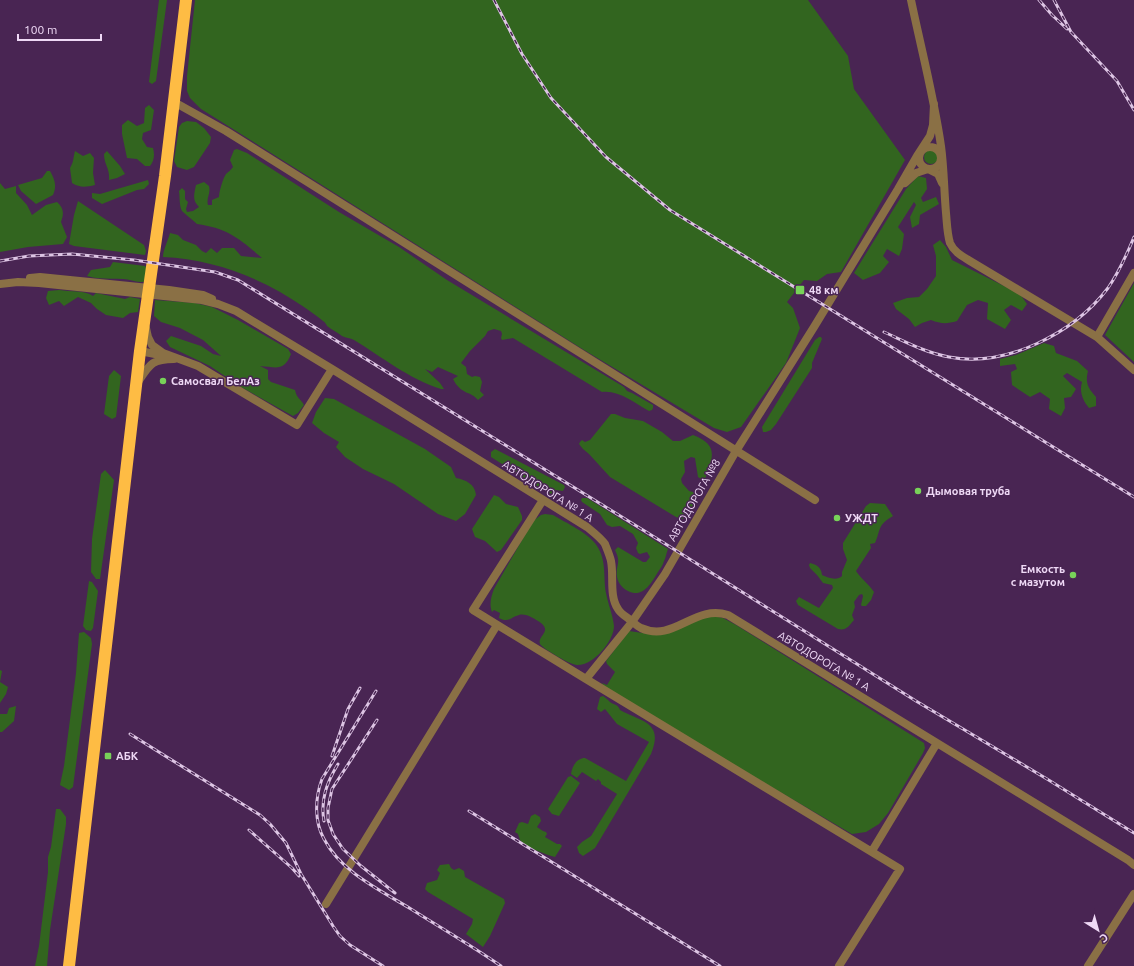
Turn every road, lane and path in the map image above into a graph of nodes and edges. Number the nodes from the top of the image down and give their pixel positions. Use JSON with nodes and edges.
{"nodes":[{"id":1,"x":186,"y":0,"type":"edge"},
{"id":2,"x":911,"y":0,"type":"edge"},
{"id":3,"x":174,"y":102,"type":"junction"},
{"id":4,"x":934,"y":104,"type":"junction"},
{"id":5,"x":921,"y":152,"type":"junction"},
{"id":6,"x":942,"y":157,"type":"junction"},
{"id":7,"x":928,"y":169,"type":"junction"},
{"id":8,"x":898,"y":190,"type":"junction"},
{"id":9,"x":944,"y":197,"type":"junction"},
{"id":10,"x":1134,"y":273,"type":"edge"},
{"id":11,"x":0,"y":284,"type":"edge"},
{"id":12,"x":145,"y":321,"type":"junction"},
{"id":13,"x":1097,"y":337,"type":"junction"},
{"id":14,"x":140,"y":351,"type":"junction"},
{"id":15,"x":179,"y":358,"type":"junction"},
{"id":16,"x":332,"y":369,"type":"junction"},
{"id":17,"x":1134,"y":370,"type":"edge"},
{"id":18,"x":137,"y":384,"type":"junction"},
{"id":19,"x":736,"y":451,"type":"junction"},
{"id":20,"x":543,"y":500,"type":"junction"},
{"id":21,"x":816,"y":500,"type":"dead end"},
{"id":22,"x":632,"y":622,"type":"junction"},
{"id":23,"x":497,"y":625,"type":"junction"},
{"id":24,"x":586,"y":680,"type":"junction"},
{"id":25,"x":937,"y":743,"type":"junction"},
{"id":26,"x":872,"y":851,"type":"junction"},
{"id":27,"x":1134,"y":865,"type":"edge"},
{"id":28,"x":1134,"y":894,"type":"edge"},
{"id":29,"x":326,"y":904,"type":"dead end"},
{"id":30,"x":69,"y":966,"type":"edge"},
{"id":31,"x":839,"y":966,"type":"edge"},
{"id":32,"x":1088,"y":966,"type":"edge"}],
"edges":[{"from":1,"to":3,"type":"highway"},
{"from":2,"to":4,"type":"street"},
{"from":3,"to":12,"type":"highway"},
{"from":3,"to":19,"type":"street"},
{"from":4,"to":5,"type":"street"},
{"from":4,"to":6,"type":"street"},
{"from":5,"to":6,"type":"street"},
{"from":5,"to":7,"type":"street"},
{"from":5,"to":8,"type":"street"},
{"from":6,"to":7,"type":"street"},
{"from":6,"to":9,"type":"street"},
{"from":7,"to":8,"type":"street"},
{"from":7,"to":9,"type":"street"},
{"from":8,"to":19,"type":"street","name":"АВТОДОРОГА №8"},
{"from":9,"to":13,"type":"street"},
{"from":10,"to":13,"type":"street"},
{"from":11,"to":16,"type":"street","name":"АВТОДОРОГА № 1 А"},
{"from":12,"to":14,"type":"highway"},
{"from":12,"to":15,"type":"street"},
{"from":13,"to":17,"type":"street"},
{"from":14,"to":15,"type":"street"},
{"from":14,"to":18,"type":"highway"},
{"from":15,"to":16,"type":"street"},
{"from":15,"to":18,"type":"street"},
{"from":16,"to":20,"type":"street","name":"АВТОДОРОГА № 1 А"},
{"from":18,"to":30,"type":"highway"},
{"from":19,"to":21,"type":"street"},
{"from":19,"to":22,"type":"street","name":"АВТОДОРОГА №8"},
{"from":20,"to":22,"type":"street","name":"АВТОДОРОГА № 1 А"},
{"from":20,"to":23,"type":"street"},
{"from":22,"to":24,"type":"street","name":"АВТОДОРОГА №8"},
{"from":22,"to":25,"type":"street","name":"АВТОДОРОГА № 1 А"},
{"from":23,"to":24,"type":"street"},
{"from":23,"to":29,"type":"street"},
{"from":24,"to":26,"type":"street"},
{"from":25,"to":26,"type":"street"},
{"from":25,"to":27,"type":"street","name":"АВТОДОРОГА № 1 А"},
{"from":26,"to":31,"type":"street"},
{"from":28,"to":32,"type":"street"}]}
